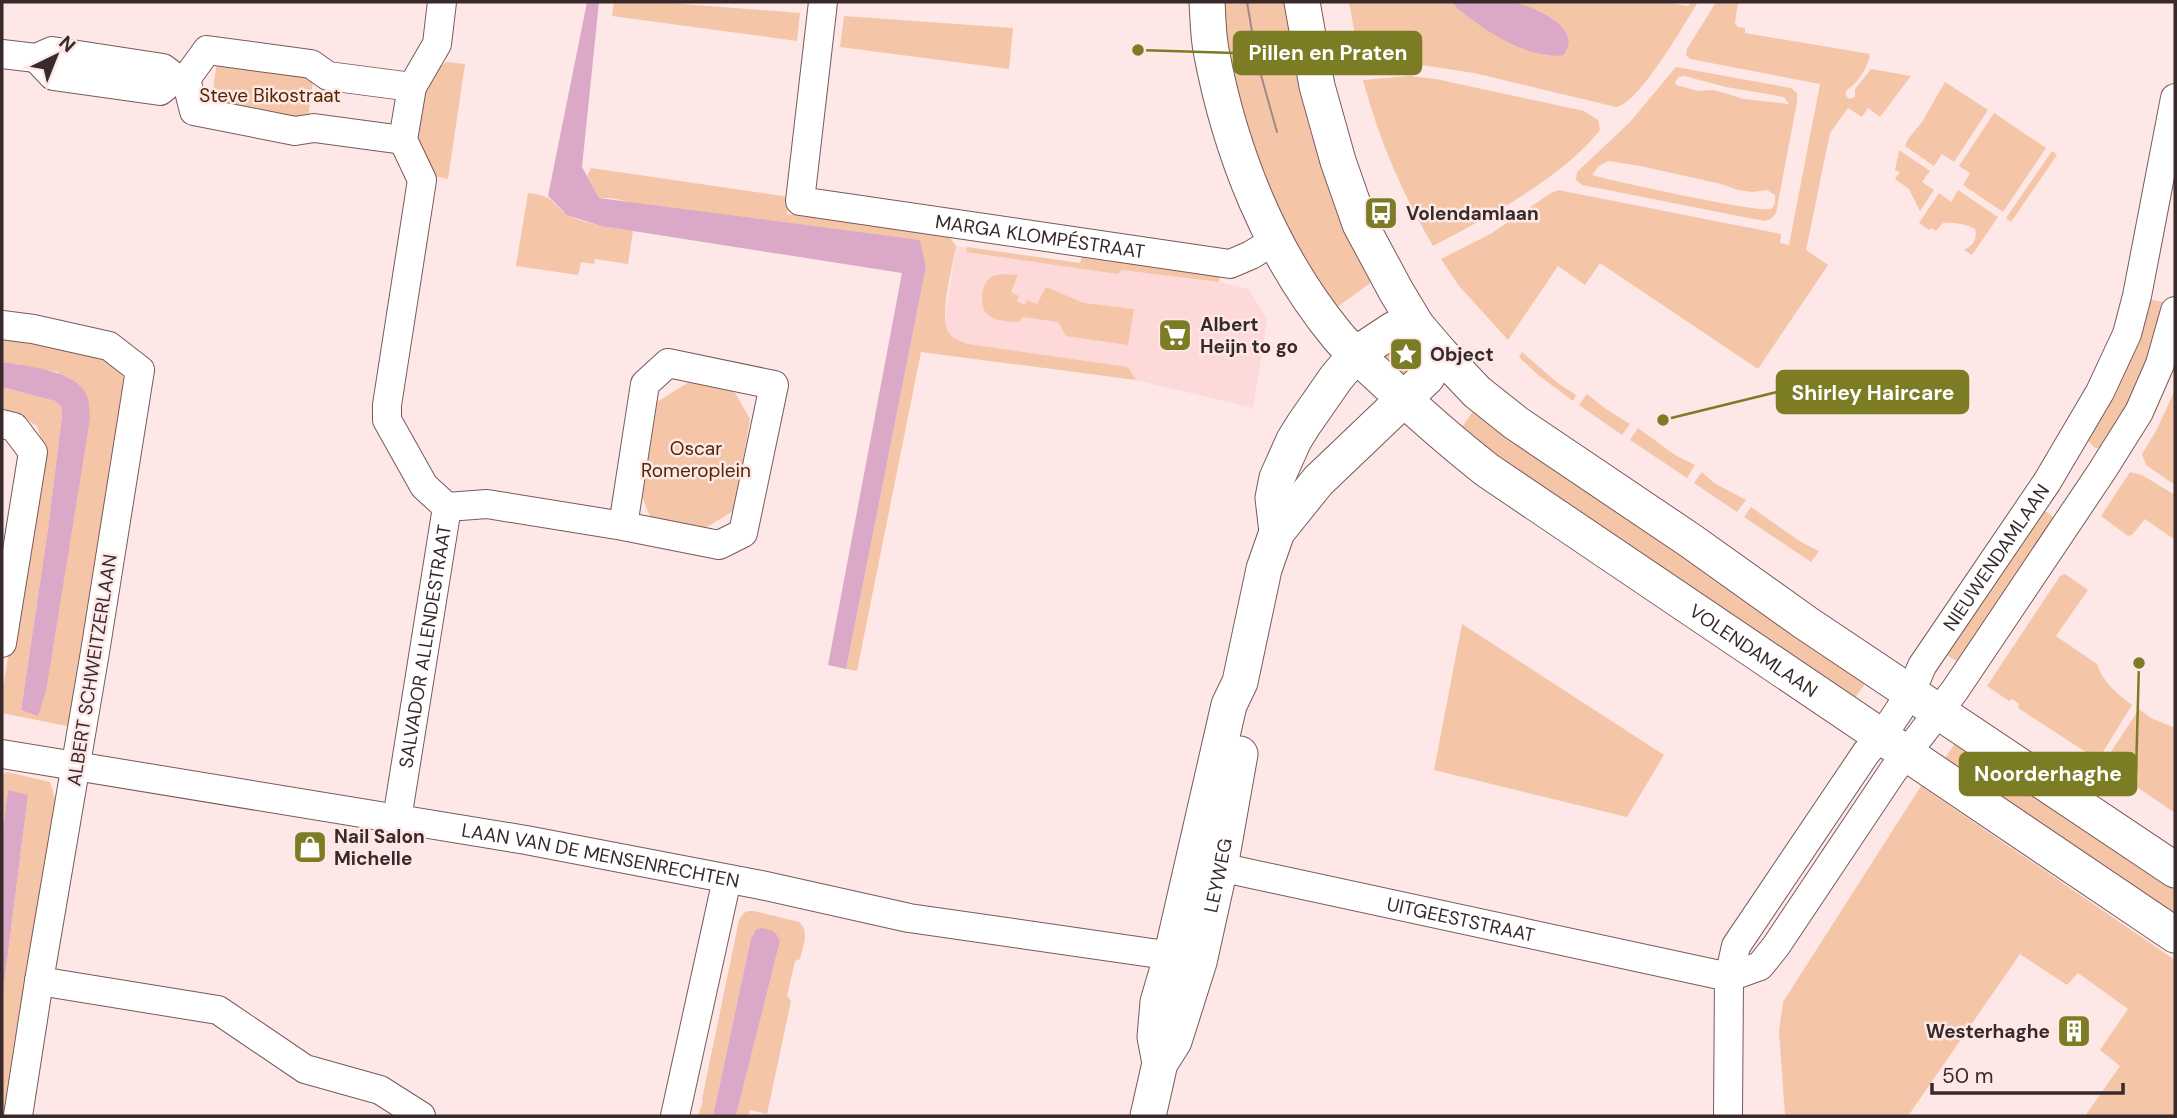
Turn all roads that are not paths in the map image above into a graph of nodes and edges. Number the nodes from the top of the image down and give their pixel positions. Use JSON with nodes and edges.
{"nodes":[{"id":1,"x":442,"y":2,"type":"edge"},
{"id":2,"x":823,"y":2,"type":"edge"},
{"id":3,"x":1207,"y":2,"type":"edge"},
{"id":4,"x":1302,"y":2,"type":"edge"},
{"id":5,"x":2,"y":54,"type":"edge"},
{"id":6,"x":181,"y":78,"type":"junction"},
{"id":7,"x":412,"y":87,"type":"junction"},
{"id":8,"x":2175,"y":97,"type":"edge"},
{"id":9,"x":403,"y":140,"type":"junction"},
{"id":10,"x":1274,"y":241,"type":"junction"},
{"id":11,"x":2175,"y":311,"type":"edge"},
{"id":12,"x":2,"y":325,"type":"edge"},
{"id":13,"x":1417,"y":326,"type":"junction"},
{"id":14,"x":1356,"y":354,"type":"junction"},
{"id":15,"x":1441,"y":354,"type":"junction"},
{"id":16,"x":1404,"y":400,"type":"junction"},
{"id":17,"x":2,"y":424,"type":"edge"},
{"id":18,"x":447,"y":506,"type":"junction"},
{"id":19,"x":623,"y":526,"type":"junction"},
{"id":20,"x":1277,"y":532,"type":"junction"},
{"id":21,"x":2,"y":643,"type":"edge"},
{"id":22,"x":1925,"y":702,"type":"junction"},
{"id":23,"x":1895,"y":744,"type":"junction"},
{"id":24,"x":2,"y":754,"type":"edge"},
{"id":25,"x":76,"y":767,"type":"junction"},
{"id":26,"x":397,"y":819,"type":"junction"},
{"id":27,"x":1206,"y":864,"type":"junction"},
{"id":28,"x":2175,"y":870,"type":"edge"},
{"id":29,"x":727,"y":879,"type":"junction"},
{"id":30,"x":2175,"y":935,"type":"edge"},
{"id":31,"x":1185,"y":960,"type":"junction"},
{"id":32,"x":1729,"y":978,"type":"junction"},
{"id":33,"x":38,"y":981,"type":"junction"},
{"id":34,"x":18,"y":1116,"type":"edge"},
{"id":35,"x":421,"y":1116,"type":"edge"},
{"id":36,"x":675,"y":1116,"type":"edge"},
{"id":37,"x":1148,"y":1116,"type":"edge"},
{"id":38,"x":1728,"y":1116,"type":"edge"}],
"edges":[{"from":1,"to":7,"type":"street"},
{"from":2,"to":10,"type":"street","name":"MARGA KLOMPÉSTRAAT"},
{"from":3,"to":10,"type":"street","name":"VOLENDAMLAAN"},
{"from":4,"to":13,"type":"street"},
{"from":5,"to":6,"type":"street"},
{"from":6,"to":7,"type":"street"},
{"from":6,"to":9,"type":"street"},
{"from":7,"to":9,"type":"street"},
{"from":8,"to":22,"type":"street","name":"NIEUWENDAMLAAN"},
{"from":9,"to":18,"type":"street","name":"SALVADOR ALLENDESTRAAT"},
{"from":10,"to":14,"type":"street","name":"VOLENDAMLAAN"},
{"from":11,"to":22,"type":"street","name":"NIEUWENDAMLAAN"},
{"from":12,"to":25,"type":"street","name":"ALBERT SCHWEITZERLAAN"},
{"from":13,"to":14,"type":"street","name":"LEYWEG"},
{"from":13,"to":15,"type":"street"},
{"from":14,"to":16,"type":"street","name":"VOLENDAMLAAN"},
{"from":14,"to":20,"type":"street","name":"LEYWEG"},
{"from":15,"to":16,"type":"street","name":"LEYWEG"},
{"from":15,"to":22,"type":"street"},
{"from":16,"to":20,"type":"street","name":"LEYWEG"},
{"from":16,"to":23,"type":"street","name":"VOLENDAMLAAN"},
{"from":17,"to":21,"type":"street"},
{"from":18,"to":19,"type":"street"},
{"from":18,"to":26,"type":"street","name":"SALVADOR ALLENDESTRAAT"},
{"from":19,"to":19,"type":"street"},
{"from":20,"to":27,"type":"street","name":"LEYWEG"},
{"from":22,"to":23,"type":"street","name":"NIEUWENDAMLAAN"},
{"from":22,"to":28,"type":"street"},
{"from":23,"to":30,"type":"street","name":"VOLENDAMLAAN"},
{"from":23,"to":32,"type":"street","name":"NIEUWENDAMLAAN"},
{"from":24,"to":25,"type":"street","name":"LAAN VAN DE MENSENRECHTEN"},
{"from":25,"to":26,"type":"street","name":"LAAN VAN DE MENSENRECHTEN"},
{"from":25,"to":33,"type":"street","name":"ALBERT SCHWEITZERLAAN"},
{"from":26,"to":29,"type":"street","name":"LAAN VAN DE MENSENRECHTEN"},
{"from":27,"to":31,"type":"street","name":"LEYWEG"},
{"from":27,"to":32,"type":"street","name":"UITGEESTSTRAAT"},
{"from":29,"to":31,"type":"street","name":"LAAN VAN DE MENSENRECHTEN"},
{"from":29,"to":36,"type":"street"},
{"from":31,"to":37,"type":"street","name":"LEYWEG"},
{"from":32,"to":38,"type":"street","name":"NIEUWENDAMLAAN"},
{"from":33,"to":34,"type":"street","name":"ALBERT SCHWEITZERLAAN"},
{"from":33,"to":35,"type":"street"}]}
